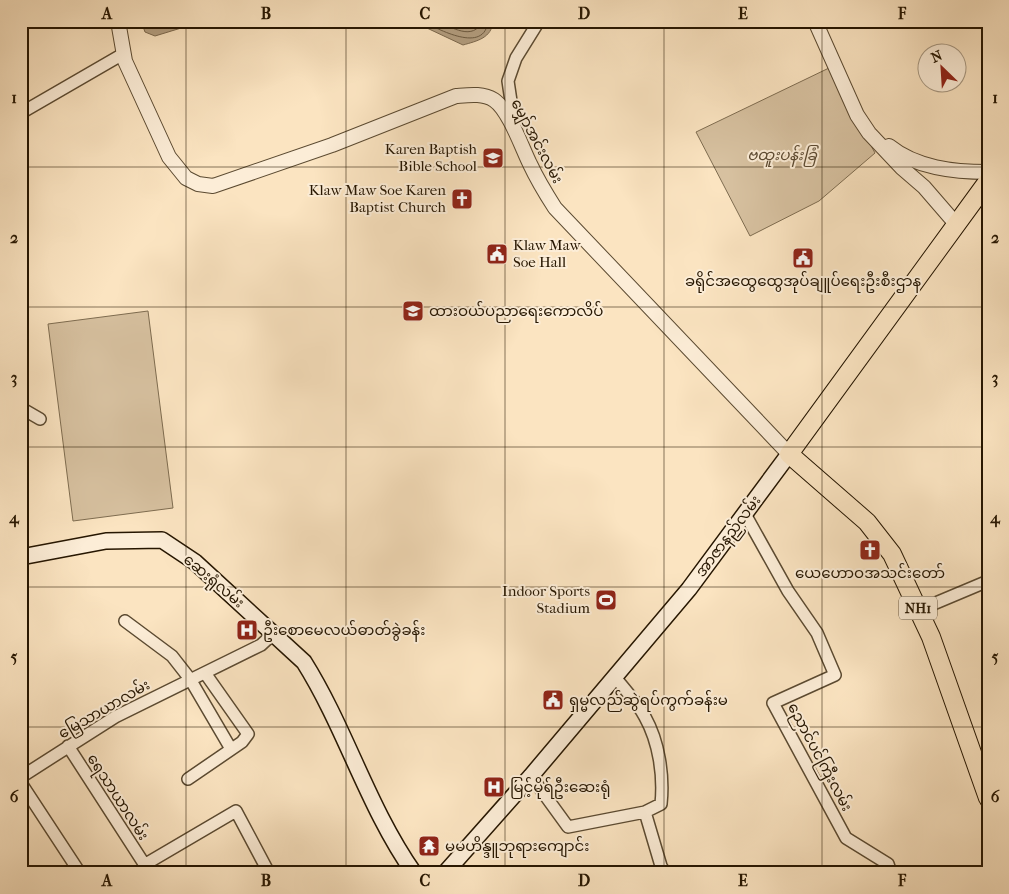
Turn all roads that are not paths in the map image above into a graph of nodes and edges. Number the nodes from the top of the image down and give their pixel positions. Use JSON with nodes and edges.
{"nodes":[{"id":1,"x":118,"y":21,"type":"edge"},
{"id":2,"x":539,"y":21,"type":"edge"},
{"id":3,"x":815,"y":21,"type":"edge"},
{"id":4,"x":825,"y":21,"type":"edge"},
{"id":5,"x":124,"y":54,"type":"junction"},
{"id":6,"x":21,"y":113,"type":"edge"},
{"id":7,"x":516,"y":132,"type":"junction"},
{"id":8,"x":937,"y":167,"type":"junction"},
{"id":9,"x":988,"y":172,"type":"edge"},
{"id":10,"x":988,"y":181,"type":"edge"},
{"id":11,"x":924,"y":187,"type":"junction"},
{"id":12,"x":956,"y":224,"type":"junction"},
{"id":13,"x":21,"y":408,"type":"edge"},
{"id":14,"x":40,"y":420,"type":"dead end"},
{"id":15,"x":789,"y":454,"type":"junction"},
{"id":16,"x":745,"y":514,"type":"junction"},
{"id":17,"x":21,"y":557,"type":"edge"},
{"id":18,"x":988,"y":581,"type":"edge"},
{"id":19,"x":919,"y":610,"type":"junction"},
{"id":20,"x":125,"y":620,"type":"dead end"},
{"id":21,"x":274,"y":633,"type":"junction"},
{"id":22,"x":205,"y":673,"type":"junction"},
{"id":23,"x":615,"y":677,"type":"junction"},
{"id":24,"x":190,"y":679,"type":"junction"},
{"id":25,"x":68,"y":746,"type":"junction"},
{"id":26,"x":231,"y":749,"type":"junction"},
{"id":27,"x":531,"y":776,"type":"junction"},
{"id":28,"x":21,"y":777,"type":"edge"},
{"id":29,"x":188,"y":779,"type":"dead end"},
{"id":30,"x":21,"y":783,"type":"edge"},
{"id":31,"x":988,"y":798,"type":"edge"},
{"id":32,"x":645,"y":812,"type":"junction"},
{"id":33,"x":147,"y":869,"type":"edge"},
{"id":34,"x":266,"y":872,"type":"edge"},
{"id":35,"x":80,"y":873,"type":"edge"},
{"id":36,"x":414,"y":873,"type":"edge"},
{"id":37,"x":445,"y":873,"type":"edge"},
{"id":38,"x":665,"y":873,"type":"edge"},
{"id":39,"x":891,"y":873,"type":"edge"}],
"edges":[{"from":1,"to":5,"type":"street","name":"မျှော်အင်းလမ်း"},
{"from":2,"to":7,"type":"street"},
{"from":3,"to":11,"type":"street"},
{"from":4,"to":8,"type":"street"},
{"from":5,"to":6,"type":"street"},
{"from":5,"to":7,"type":"street","name":"မျှော်အင်းလမ်း"},
{"from":7,"to":15,"type":"street","name":"မျှော်အင်းလမ်း"},
{"from":8,"to":9,"type":"street"},
{"from":8,"to":11,"type":"street"},
{"from":10,"to":12,"type":"highway","name":"အာဇာနည်လမ်း"},
{"from":11,"to":12,"type":"street"},
{"from":12,"to":15,"type":"highway","name":"အာဇာနည်လမ်း"},
{"from":13,"to":14,"type":"street"},
{"from":15,"to":16,"type":"main road","name":"အာဇာနည်လမ်း"},
{"from":15,"to":19,"type":"highway","number":"NH1"},
{"from":16,"to":23,"type":"main road","name":"အာဇာနည်လမ်း"},
{"from":16,"to":39,"type":"street","name":"ညောင်ပင်ကြီးလမ်း"},
{"from":17,"to":21,"type":"main road","name":"ဆေးရုံလမ်း"},
{"from":18,"to":19,"type":"street"},
{"from":19,"to":31,"type":"highway","number":"NH1"},
{"from":20,"to":24,"type":"street"},
{"from":21,"to":22,"type":"street","name":"မြေသာယာလမ်း"},
{"from":21,"to":36,"type":"main road","name":"ဆေးရုံလမ်း"},
{"from":22,"to":24,"type":"street","name":"မြေသာယာလမ်း"},
{"from":22,"to":26,"type":"street"},
{"from":23,"to":27,"type":"main road","name":"အာဇာနည်လမ်း"},
{"from":23,"to":32,"type":"street"},
{"from":24,"to":25,"type":"street","name":"မြေသာယာလမ်း"},
{"from":24,"to":26,"type":"street"},
{"from":25,"to":28,"type":"street","name":"မြေသာယာလမ်း"},
{"from":25,"to":33,"type":"street","name":"ရေသာယာလမ်း"},
{"from":26,"to":29,"type":"street"},
{"from":27,"to":32,"type":"street"},
{"from":27,"to":37,"type":"main road","name":"အာဇာနည်လမ်း"},
{"from":30,"to":35,"type":"street"},
{"from":32,"to":38,"type":"street"},
{"from":33,"to":34,"type":"street","name":"ရေသာယာလမ်း"}]}
